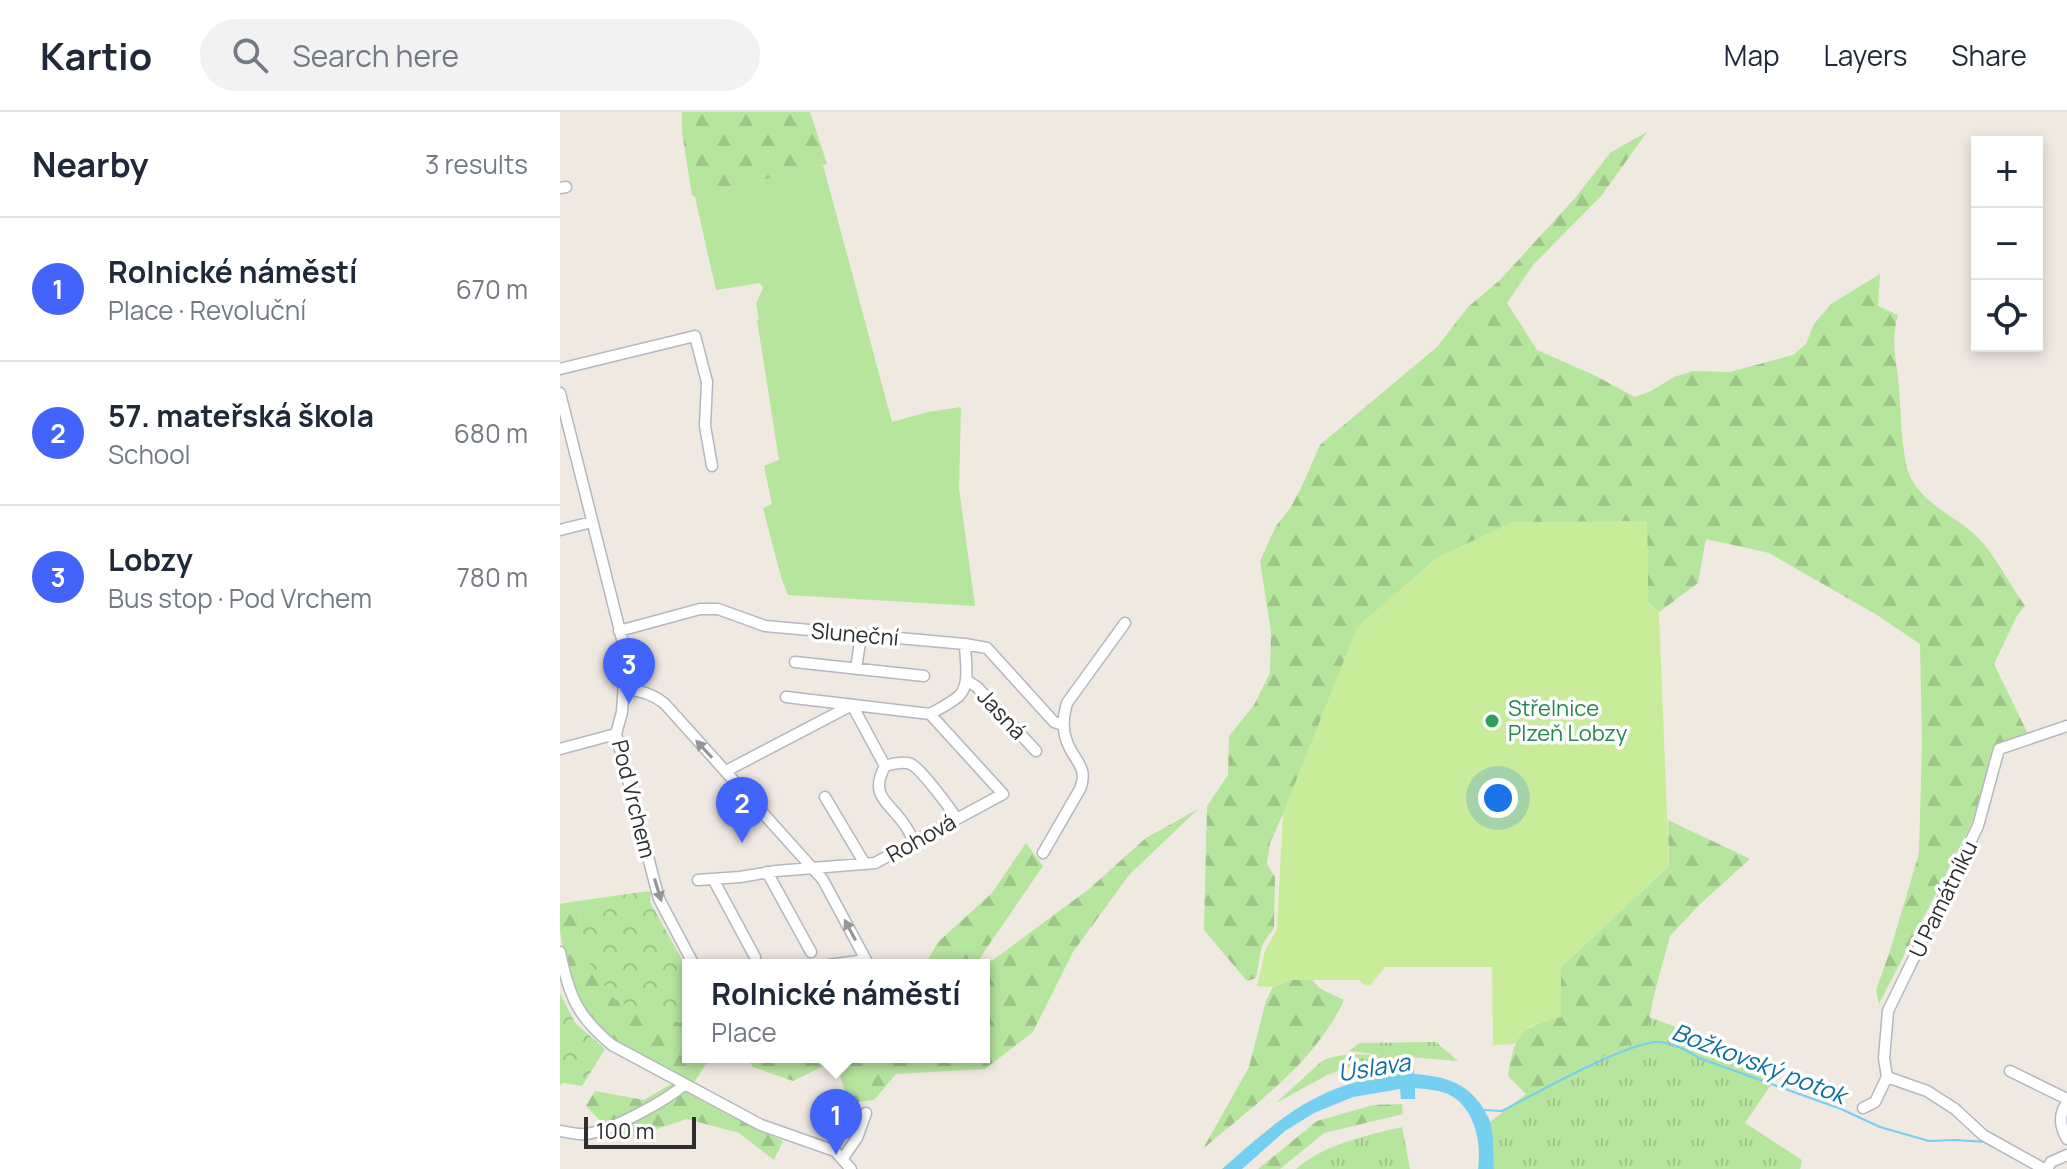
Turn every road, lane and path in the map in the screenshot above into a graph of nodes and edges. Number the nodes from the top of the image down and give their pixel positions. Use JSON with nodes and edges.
{"nodes":[{"id":1,"x":560,"y":369,"type":"edge"},
{"id":2,"x":560,"y":393,"type":"edge"},
{"id":3,"x":712,"y":466,"type":"dead end"},
{"id":4,"x":592,"y":522,"type":"junction"},
{"id":5,"x":560,"y":530,"type":"edge"},
{"id":6,"x":1125,"y":623,"type":"dead end"},
{"id":7,"x":619,"y":631,"type":"junction"},
{"id":8,"x":861,"y":635,"type":"junction"},
{"id":9,"x":965,"y":644,"type":"junction"},
{"id":10,"x":795,"y":662,"type":"dead end"},
{"id":11,"x":856,"y":669,"type":"junction"},
{"id":12,"x":924,"y":676,"type":"dead end"},
{"id":13,"x":966,"y":680,"type":"junction"},
{"id":14,"x":624,"y":689,"type":"junction"},
{"id":15,"x":786,"y":697,"type":"dead end"},
{"id":16,"x":852,"y":705,"type":"junction"},
{"id":17,"x":930,"y":714,"type":"junction"},
{"id":18,"x":1063,"y":725,"type":"junction"},
{"id":19,"x":2067,"y":726,"type":"edge"},
{"id":20,"x":616,"y":734,"type":"junction"},
{"id":21,"x":560,"y":749,"type":"edge"},
{"id":22,"x":1036,"y":751,"type":"dead end"},
{"id":23,"x":885,"y":766,"type":"junction"},
{"id":24,"x":726,"y":771,"type":"junction"},
{"id":25,"x":825,"y":797,"type":"dead end"},
{"id":26,"x":957,"y":819,"type":"junction"},
{"id":27,"x":914,"y":842,"type":"junction"},
{"id":28,"x":1043,"y":853,"type":"dead end"},
{"id":29,"x":865,"y":864,"type":"junction"},
{"id":30,"x":813,"y":869,"type":"junction"},
{"id":31,"x":767,"y":872,"type":"junction"},
{"id":32,"x":713,"y":879,"type":"junction"},
{"id":33,"x":698,"y":880,"type":"dead end"},
{"id":34,"x":560,"y":952,"type":"edge"},
{"id":35,"x":811,"y":952,"type":"dead end"},
{"id":36,"x":755,"y":957,"type":"dead end"},
{"id":37,"x":691,"y":959,"type":"edge"},
{"id":38,"x":865,"y":959,"type":"edge"},
{"id":39,"x":2010,"y":1071,"type":"dead end"},
{"id":40,"x":1887,"y":1077,"type":"junction"},
{"id":41,"x":684,"y":1085,"type":"junction"},
{"id":42,"x":2067,"y":1101,"type":"edge"},
{"id":43,"x":1863,"y":1108,"type":"dead end"},
{"id":44,"x":866,"y":1113,"type":"dead end"},
{"id":45,"x":560,"y":1131,"type":"edge"},
{"id":46,"x":2067,"y":1139,"type":"edge"},
{"id":47,"x":2067,"y":1155,"type":"edge"},
{"id":48,"x":843,"y":1158,"type":"junction"},
{"id":49,"x":851,"y":1169,"type":"edge"},
{"id":50,"x":2046,"y":1169,"type":"edge"}],
"edges":[{"from":1,"to":3,"type":"street"},
{"from":2,"to":4,"type":"street","name":"Pod Vrchem"},
{"from":4,"to":5,"type":"street"},
{"from":4,"to":7,"type":"street","name":"Pod Vrchem"},
{"from":6,"to":18,"type":"street"},
{"from":7,"to":8,"type":"street","name":"Sluneční"},
{"from":7,"to":14,"type":"street","name":"Pod Vrchem"},
{"from":8,"to":9,"type":"street","name":"Sluneční"},
{"from":8,"to":11,"type":"street"},
{"from":9,"to":13,"type":"street"},
{"from":9,"to":18,"type":"street","name":"Sluneční"},
{"from":10,"to":11,"type":"street"},
{"from":11,"to":12,"type":"street"},
{"from":13,"to":17,"type":"street"},
{"from":13,"to":22,"type":"street","name":"Jasná"},
{"from":14,"to":20,"type":"street","name":"Pod Vrchem"},
{"from":24,"to":14,"type":"street","one_way":true},
{"from":15,"to":16,"type":"street"},
{"from":16,"to":17,"type":"street"},
{"from":16,"to":23,"type":"street"},
{"from":16,"to":24,"type":"street"},
{"from":17,"to":26,"type":"street","name":"Rohová"},
{"from":18,"to":28,"type":"street"},
{"from":19,"to":40,"type":"street","name":"U Památníku"},
{"from":20,"to":21,"type":"street"},
{"from":20,"to":37,"type":"street","name":"Pod Vrchem","one_way":true},
{"from":23,"to":26,"type":"street"},
{"from":23,"to":27,"type":"street"},
{"from":24,"to":30,"type":"street"},
{"from":25,"to":29,"type":"street","name":"Rohová"},
{"from":26,"to":27,"type":"street","name":"Rohová"},
{"from":27,"to":29,"type":"street","name":"Rohová"},
{"from":29,"to":30,"type":"street"},
{"from":30,"to":31,"type":"street"},
{"from":38,"to":30,"type":"street","one_way":true},
{"from":31,"to":32,"type":"street"},
{"from":31,"to":35,"type":"street"},
{"from":32,"to":33,"type":"street"},
{"from":32,"to":36,"type":"street"},
{"from":34,"to":41,"type":"street"},
{"from":39,"to":42,"type":"street"},
{"from":40,"to":43,"type":"street"},
{"from":40,"to":50,"type":"street"},
{"from":41,"to":45,"type":"street"},
{"from":41,"to":48,"type":"street"},
{"from":42,"to":46,"type":"street"},
{"from":44,"to":48,"type":"street"},
{"from":47,"to":50,"type":"street"},
{"from":48,"to":49,"type":"street"}]}
